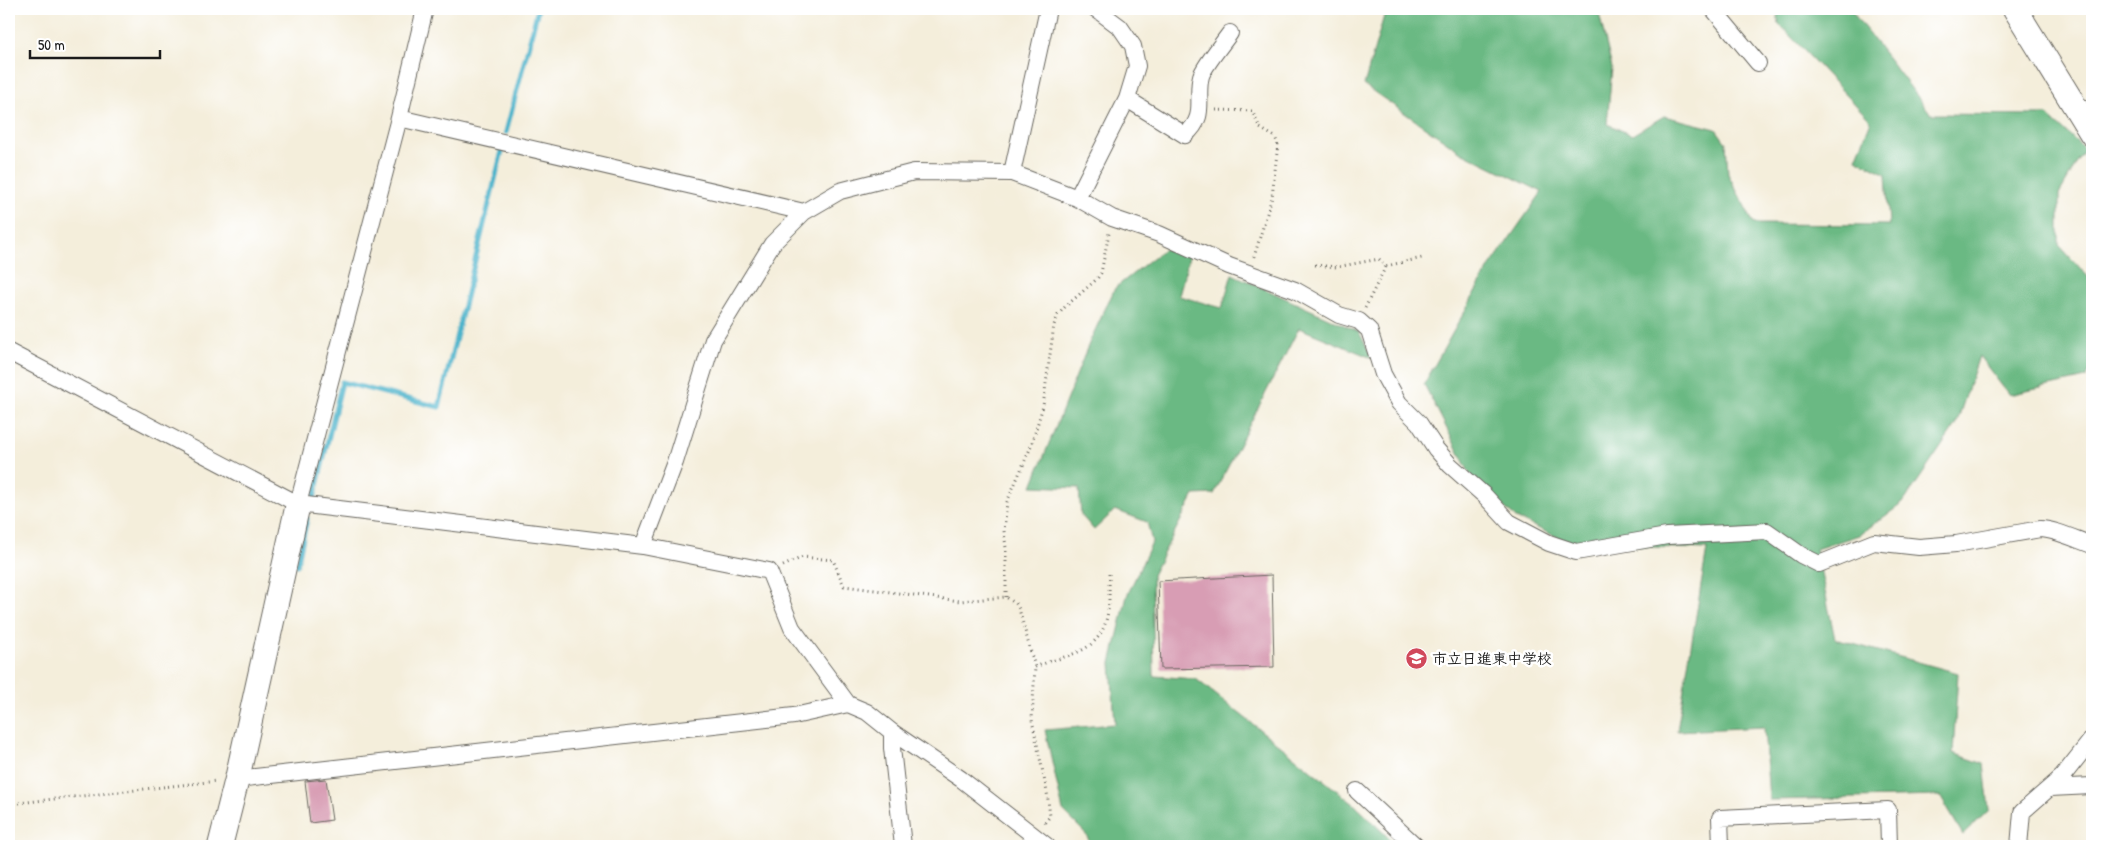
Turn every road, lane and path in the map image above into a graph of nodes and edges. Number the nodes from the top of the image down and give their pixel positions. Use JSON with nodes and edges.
{"nodes":[{"id":1,"x":425,"y":9,"type":"edge"},
{"id":2,"x":1048,"y":9,"type":"edge"},
{"id":3,"x":1096,"y":9,"type":"edge"},
{"id":4,"x":1713,"y":9,"type":"edge"},
{"id":5,"x":2015,"y":9,"type":"edge"},
{"id":6,"x":1230,"y":33,"type":"dead end"},
{"id":7,"x":1758,"y":62,"type":"dead end"},
{"id":8,"x":1127,"y":99,"type":"junction"},
{"id":9,"x":1200,"y":108,"type":"junction"},
{"id":10,"x":399,"y":118,"type":"junction"},
{"id":11,"x":2092,"y":134,"type":"edge"},
{"id":12,"x":1012,"y":173,"type":"junction"},
{"id":13,"x":1076,"y":198,"type":"junction"},
{"id":14,"x":804,"y":212,"type":"junction"},
{"id":15,"x":1112,"y":218,"type":"junction"},
{"id":16,"x":1422,"y":258,"type":"dead end"},
{"id":17,"x":1314,"y":265,"type":"dead end"},
{"id":18,"x":1386,"y":266,"type":"junction"},
{"id":19,"x":1249,"y":274,"type":"junction"},
{"id":20,"x":1359,"y":321,"type":"junction"},
{"id":21,"x":9,"y":352,"type":"edge"},
{"id":22,"x":298,"y":504,"type":"junction"},
{"id":23,"x":2092,"y":545,"type":"edge"},
{"id":24,"x":642,"y":546,"type":"junction"},
{"id":25,"x":769,"y":572,"type":"junction"},
{"id":26,"x":1109,"y":572,"type":"dead end"},
{"id":27,"x":1006,"y":597,"type":"junction"},
{"id":28,"x":1034,"y":668,"type":"junction"},
{"id":29,"x":848,"y":704,"type":"junction"},
{"id":30,"x":892,"y":732,"type":"junction"},
{"id":31,"x":2092,"y":739,"type":"edge"},
{"id":32,"x":237,"y":778,"type":"junction"},
{"id":33,"x":2092,"y":786,"type":"edge"},
{"id":34,"x":2050,"y":788,"type":"junction"},
{"id":35,"x":1357,"y":791,"type":"dead end"},
{"id":36,"x":9,"y":804,"type":"edge"},
{"id":37,"x":1033,"y":836,"type":"junction"},
{"id":38,"x":220,"y":846,"type":"edge"},
{"id":39,"x":903,"y":846,"type":"edge"},
{"id":40,"x":1046,"y":846,"type":"edge"},
{"id":41,"x":1416,"y":846,"type":"edge"},
{"id":42,"x":1721,"y":846,"type":"edge"},
{"id":43,"x":1889,"y":846,"type":"edge"},
{"id":44,"x":2019,"y":846,"type":"edge"}],
"edges":[{"from":1,"to":10,"type":"street"},
{"from":2,"to":12,"type":"street"},
{"from":3,"to":8,"type":"street"},
{"from":4,"to":7,"type":"street"},
{"from":5,"to":11,"type":"street"},
{"from":6,"to":9,"type":"street"},
{"from":8,"to":9,"type":"street"},
{"from":8,"to":13,"type":"street"},
{"from":9,"to":19,"type":"path"},
{"from":10,"to":14,"type":"street"},
{"from":10,"to":22,"type":"street"},
{"from":12,"to":13,"type":"street"},
{"from":12,"to":14,"type":"street"},
{"from":13,"to":15,"type":"street"},
{"from":14,"to":24,"type":"street"},
{"from":15,"to":19,"type":"street"},
{"from":15,"to":27,"type":"path"},
{"from":16,"to":18,"type":"path"},
{"from":17,"to":18,"type":"path"},
{"from":18,"to":20,"type":"path"},
{"from":19,"to":20,"type":"street"},
{"from":20,"to":23,"type":"street"},
{"from":21,"to":22,"type":"street"},
{"from":22,"to":24,"type":"street"},
{"from":22,"to":32,"type":"street"},
{"from":24,"to":25,"type":"street"},
{"from":25,"to":27,"type":"path"},
{"from":25,"to":29,"type":"street"},
{"from":26,"to":28,"type":"path"},
{"from":27,"to":28,"type":"path"},
{"from":28,"to":37,"type":"path"},
{"from":29,"to":30,"type":"street"},
{"from":29,"to":32,"type":"street"},
{"from":30,"to":37,"type":"street"},
{"from":30,"to":39,"type":"street"},
{"from":31,"to":34,"type":"street"},
{"from":32,"to":36,"type":"path"},
{"from":32,"to":38,"type":"street"},
{"from":33,"to":34,"type":"street"},
{"from":34,"to":44,"type":"street"},
{"from":35,"to":41,"type":"street"},
{"from":37,"to":40,"type":"street"},
{"from":42,"to":43,"type":"street"}]}
